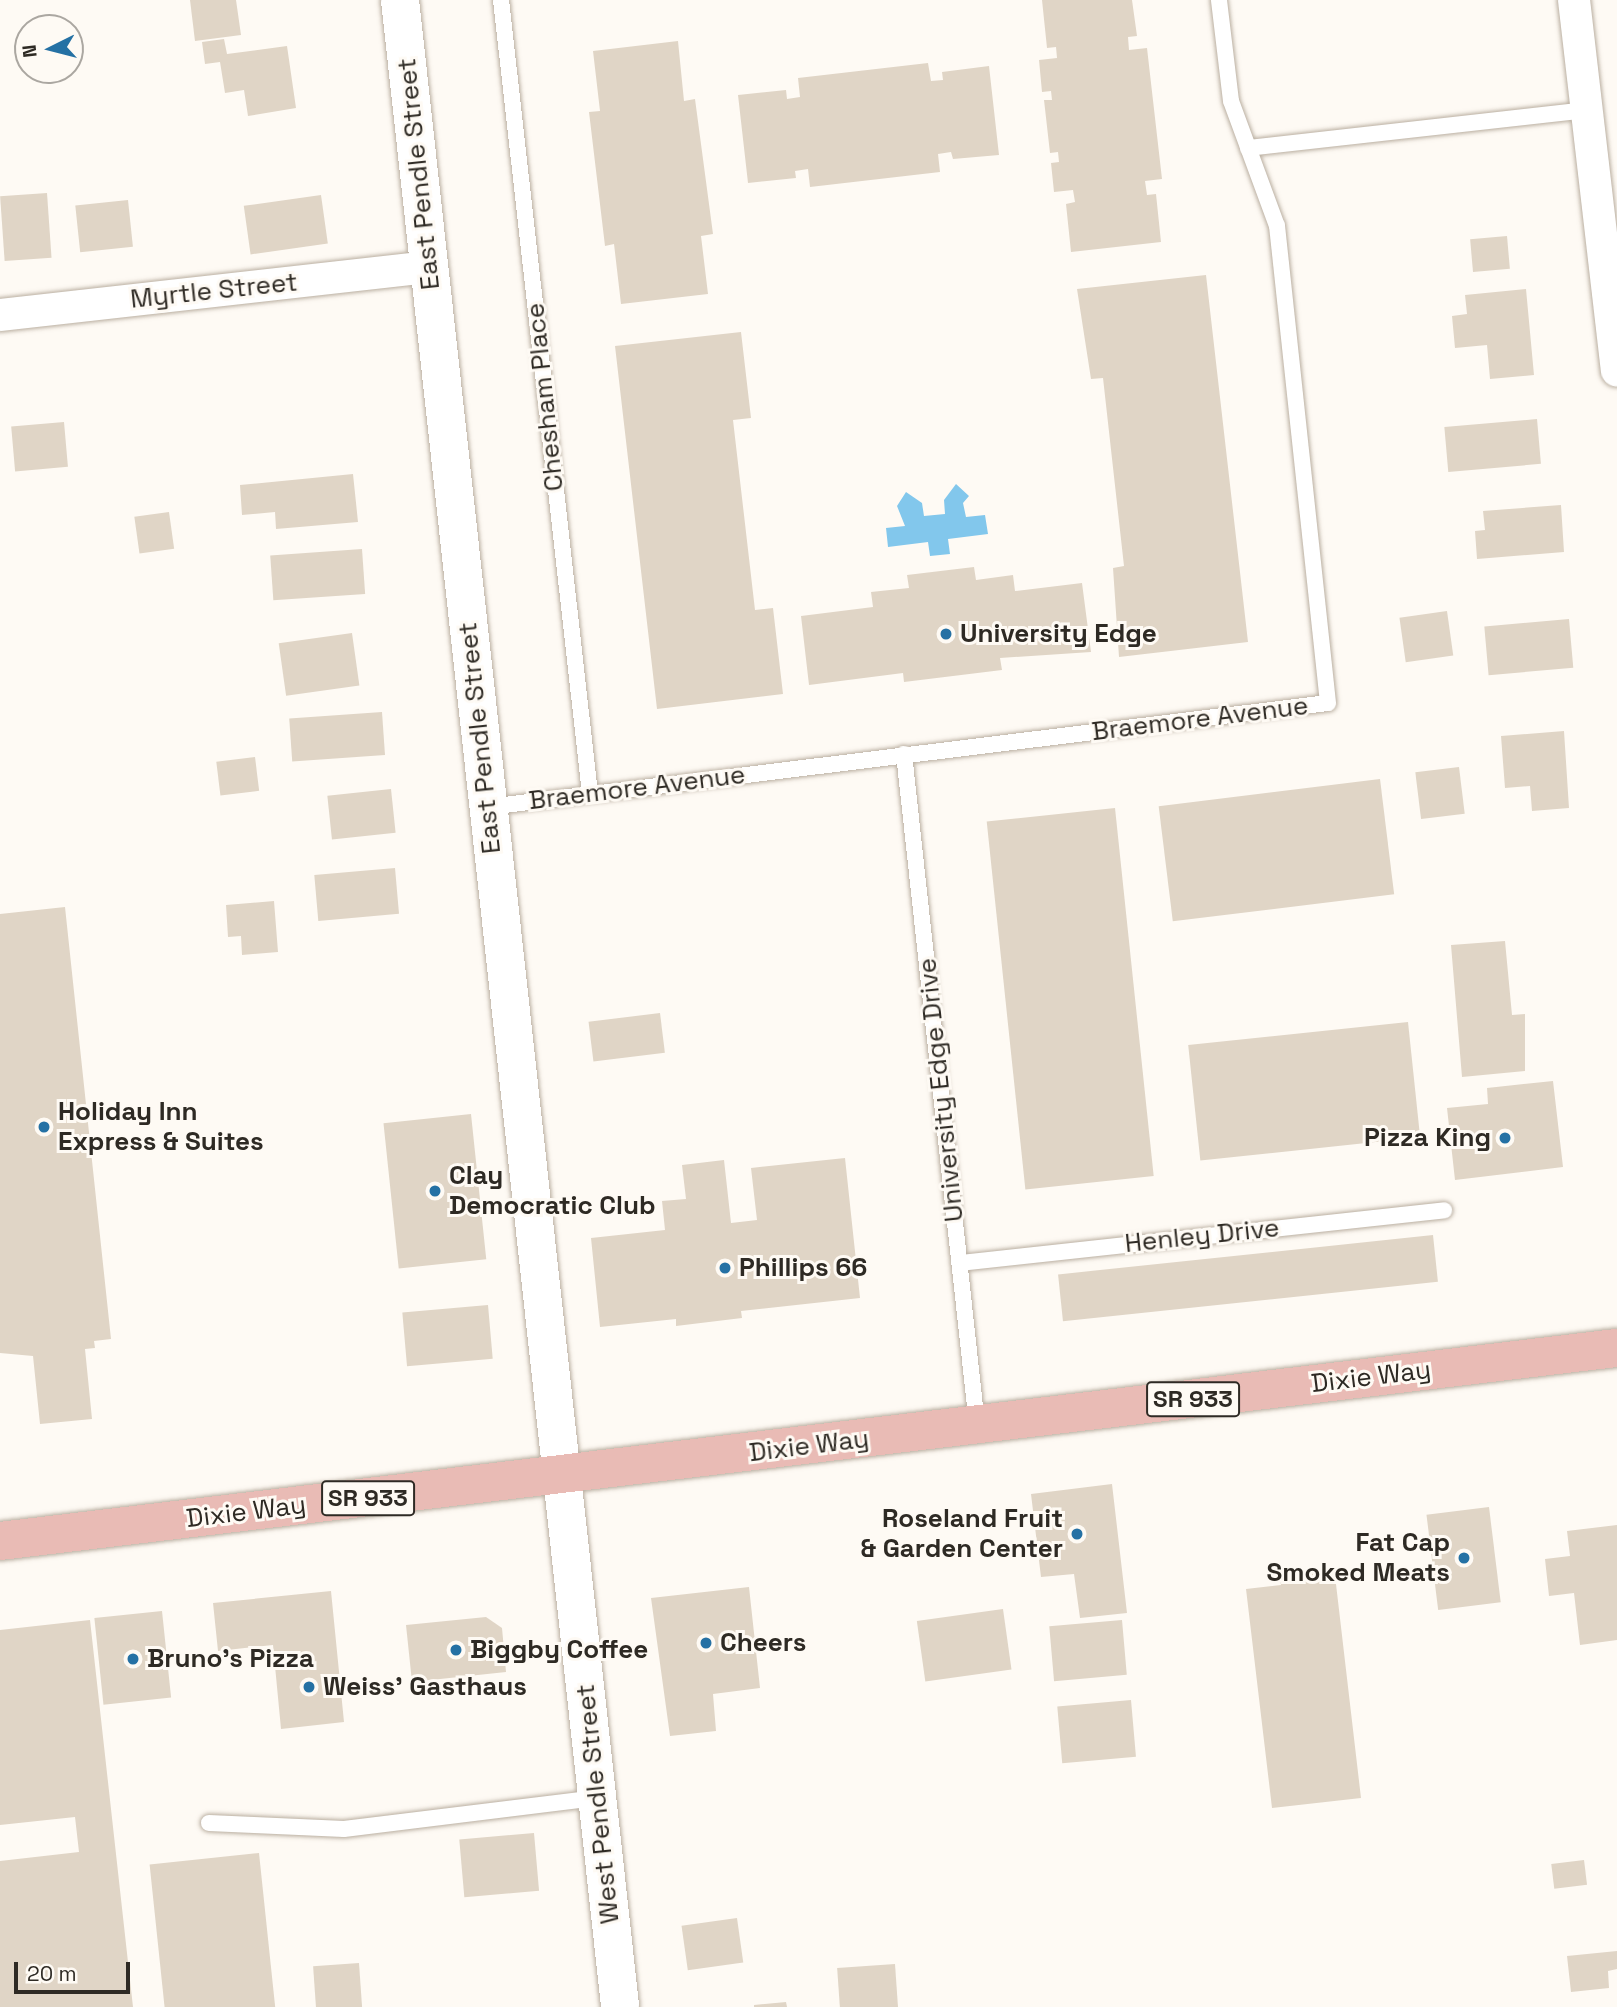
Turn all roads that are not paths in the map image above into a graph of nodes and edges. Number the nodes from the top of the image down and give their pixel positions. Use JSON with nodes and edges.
{"nodes":[{"id":1,"x":400,"y":0,"type":"edge"},
{"id":2,"x":501,"y":0,"type":"edge"},
{"id":3,"x":1219,"y":0,"type":"edge"},
{"id":4,"x":1574,"y":0,"type":"edge"},
{"id":5,"x":1588,"y":110,"type":"junction"},
{"id":6,"x":1248,"y":148,"type":"junction"},
{"id":7,"x":429,"y":267,"type":"junction"},
{"id":8,"x":0,"y":315,"type":"edge"},
{"id":9,"x":1617,"y":371,"type":"edge"},
{"id":10,"x":904,"y":754,"type":"junction"},
{"id":11,"x":590,"y":794,"type":"junction"},
{"id":12,"x":488,"y":807,"type":"junction"},
{"id":13,"x":1444,"y":1210,"type":"dead end"},
{"id":14,"x":960,"y":1263,"type":"junction"},
{"id":15,"x":1617,"y":1348,"type":"edge"},
{"id":16,"x":977,"y":1425,"type":"junction"},
{"id":17,"x":562,"y":1475,"type":"junction"},
{"id":18,"x":0,"y":1541,"type":"edge"},
{"id":19,"x":597,"y":1798,"type":"junction"},
{"id":20,"x":209,"y":1823,"type":"dead end"},
{"id":21,"x":620,"y":2007,"type":"edge"}],
"edges":[{"from":1,"to":7,"type":"street","name":"East Pendle Street"},
{"from":2,"to":11,"type":"lane","name":"Chesham Place"},
{"from":3,"to":6,"type":"lane","name":"Braemore Avenue"},
{"from":4,"to":5,"type":"street"},
{"from":5,"to":6,"type":"lane"},
{"from":5,"to":9,"type":"street"},
{"from":6,"to":10,"type":"lane","name":"Braemore Avenue"},
{"from":7,"to":8,"type":"street","name":"Myrtle Street"},
{"from":7,"to":12,"type":"street","name":"East Pendle Street"},
{"from":10,"to":11,"type":"lane","name":"Braemore Avenue"},
{"from":10,"to":14,"type":"lane","name":"University Edge Drive"},
{"from":11,"to":12,"type":"lane","name":"Braemore Avenue"},
{"from":12,"to":17,"type":"street","name":"East Pendle Street"},
{"from":13,"to":14,"type":"lane","name":"Henley Drive"},
{"from":14,"to":16,"type":"lane","name":"University Edge Drive"},
{"from":15,"to":16,"type":"main road","name":"Dixie Way","number":"SR 933"},
{"from":16,"to":17,"type":"main road","name":"Dixie Way","number":"SR 933"},
{"from":17,"to":18,"type":"main road","name":"Dixie Way","number":"SR 933"},
{"from":17,"to":19,"type":"street","name":"West Pendle Street"},
{"from":19,"to":20,"type":"lane"},
{"from":19,"to":21,"type":"street","name":"West Pendle Street"}]}
